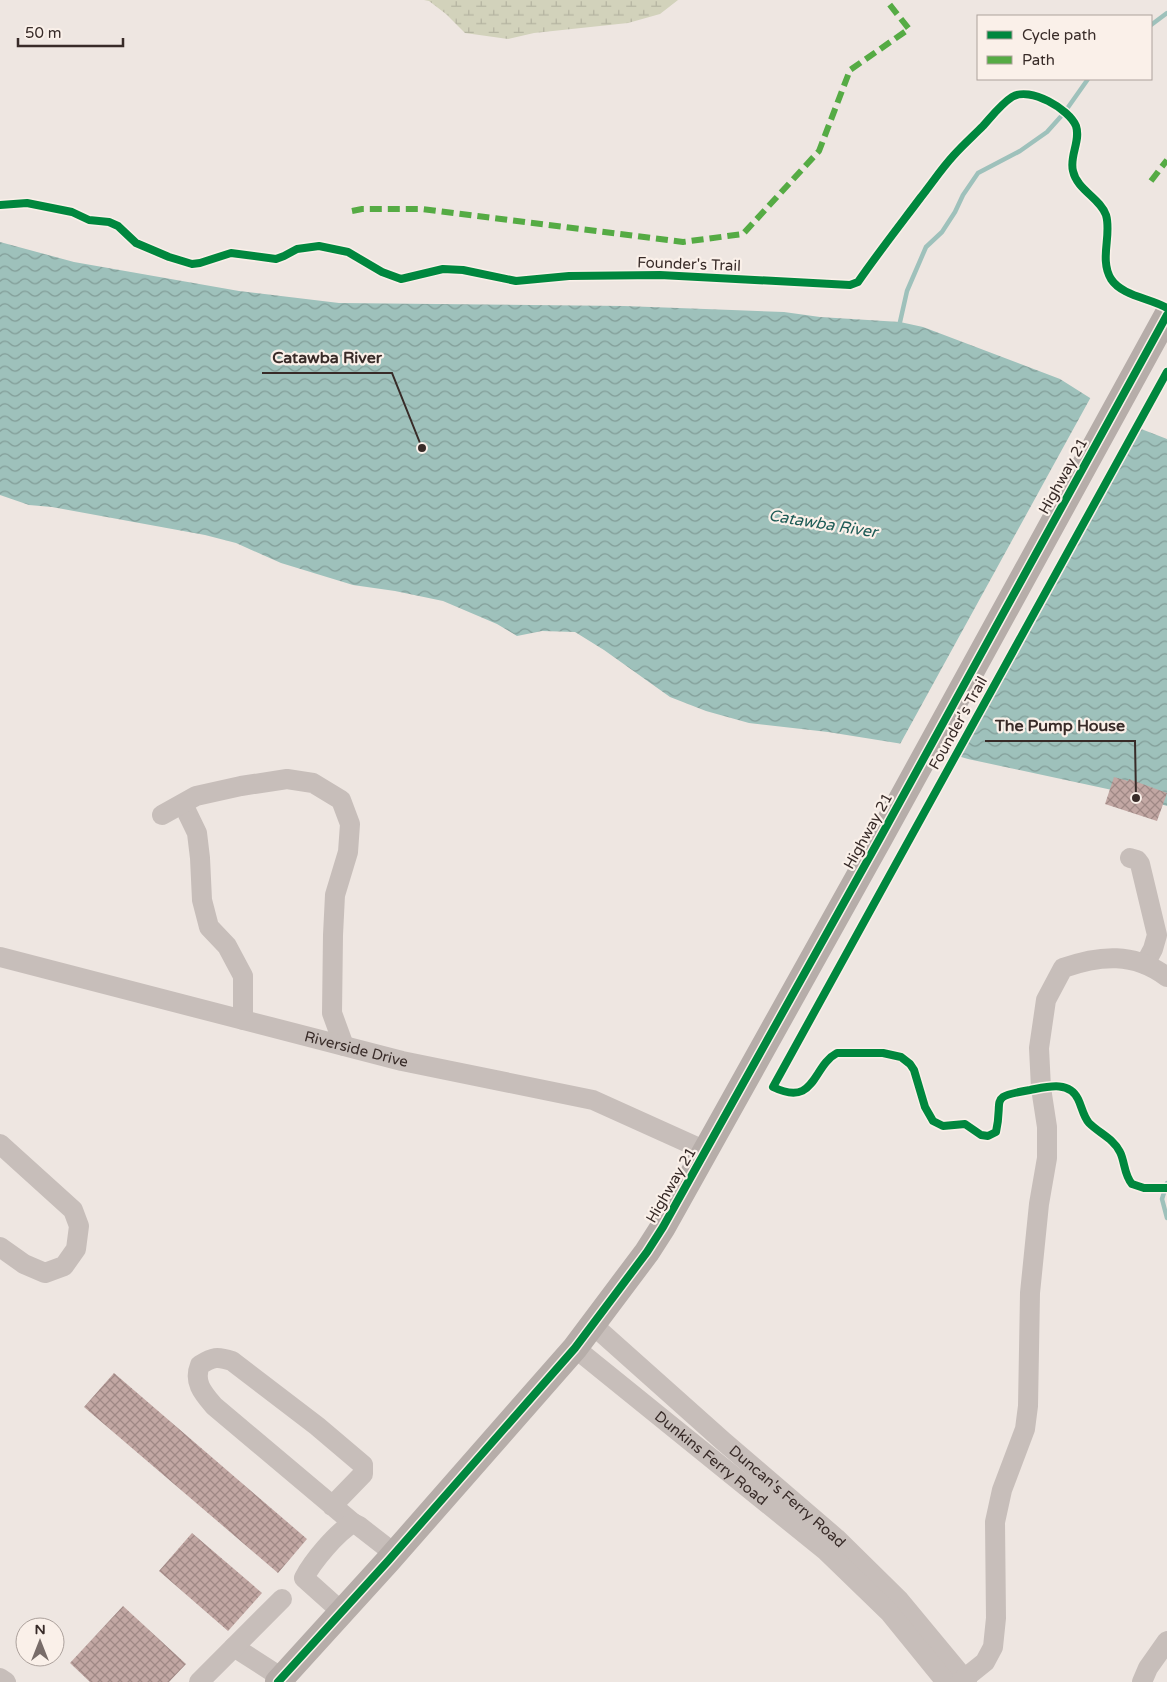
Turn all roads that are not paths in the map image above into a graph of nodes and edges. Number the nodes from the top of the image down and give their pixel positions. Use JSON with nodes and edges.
{"nodes":[{"id":1,"x":1167,"y":316,"type":"edge"},
{"id":2,"x":183,"y":804,"type":"junction"},
{"id":3,"x":162,"y":816,"type":"dead end"},
{"id":4,"x":1130,"y":858,"type":"dead end"},
{"id":5,"x":0,"y":957,"type":"edge"},
{"id":6,"x":1145,"y":964,"type":"junction"},
{"id":7,"x":1167,"y":977,"type":"edge"},
{"id":8,"x":243,"y":1020,"type":"junction"},
{"id":9,"x":344,"y":1046,"type":"junction"},
{"id":10,"x":0,"y":1144,"type":"edge"},
{"id":11,"x":706,"y":1152,"type":"junction"},
{"id":12,"x":0,"y":1248,"type":"edge"},
{"id":13,"x":593,"y":1325,"type":"junction"},
{"id":14,"x":575,"y":1348,"type":"junction"},
{"id":15,"x":332,"y":1506,"type":"junction"},
{"id":16,"x":353,"y":1524,"type":"junction"},
{"id":17,"x":395,"y":1554,"type":"junction"},
{"id":18,"x":282,"y":1598,"type":"dead end"},
{"id":19,"x":342,"y":1612,"type":"junction"},
{"id":20,"x":1167,"y":1641,"type":"edge"},
{"id":21,"x":234,"y":1646,"type":"junction"},
{"id":22,"x":0,"y":1678,"type":"edge"},
{"id":23,"x":280,"y":1680,"type":"edge"},
{"id":24,"x":959,"y":1681,"type":"edge"},
{"id":25,"x":6,"y":1682,"type":"edge"},
{"id":26,"x":199,"y":1682,"type":"edge"},
{"id":27,"x":1142,"y":1682,"type":"edge"}],
"edges":[{"from":1,"to":11,"type":"main road","name":"Highway 21"},
{"from":2,"to":3,"type":"street"},
{"from":2,"to":8,"type":"street"},
{"from":2,"to":9,"type":"street"},
{"from":4,"to":6,"type":"street"},
{"from":5,"to":8,"type":"street","name":"Riverside Drive"},
{"from":6,"to":7,"type":"street"},
{"from":6,"to":24,"type":"street"},
{"from":8,"to":9,"type":"street","name":"Riverside Drive"},
{"from":9,"to":11,"type":"street","name":"Riverside Drive"},
{"from":10,"to":12,"type":"street"},
{"from":11,"to":13,"type":"main road","name":"Highway 21"},
{"from":13,"to":14,"type":"main road","name":"Highway 21"},
{"from":13,"to":24,"type":"street","name":"Duncan's Ferry Road"},
{"from":14,"to":17,"type":"main road","name":"Highway 21"},
{"from":14,"to":24,"type":"street","name":"Dunkins Ferry Road"},
{"from":15,"to":15,"type":"street"},
{"from":15,"to":16,"type":"street"},
{"from":16,"to":17,"type":"street"},
{"from":16,"to":19,"type":"street"},
{"from":17,"to":19,"type":"main road","name":"Highway 21"},
{"from":18,"to":21,"type":"street"},
{"from":19,"to":23,"type":"main road","name":"Highway 21"},
{"from":20,"to":27,"type":"street"},
{"from":21,"to":23,"type":"street"},
{"from":21,"to":26,"type":"street"},
{"from":22,"to":25,"type":"street"}]}
